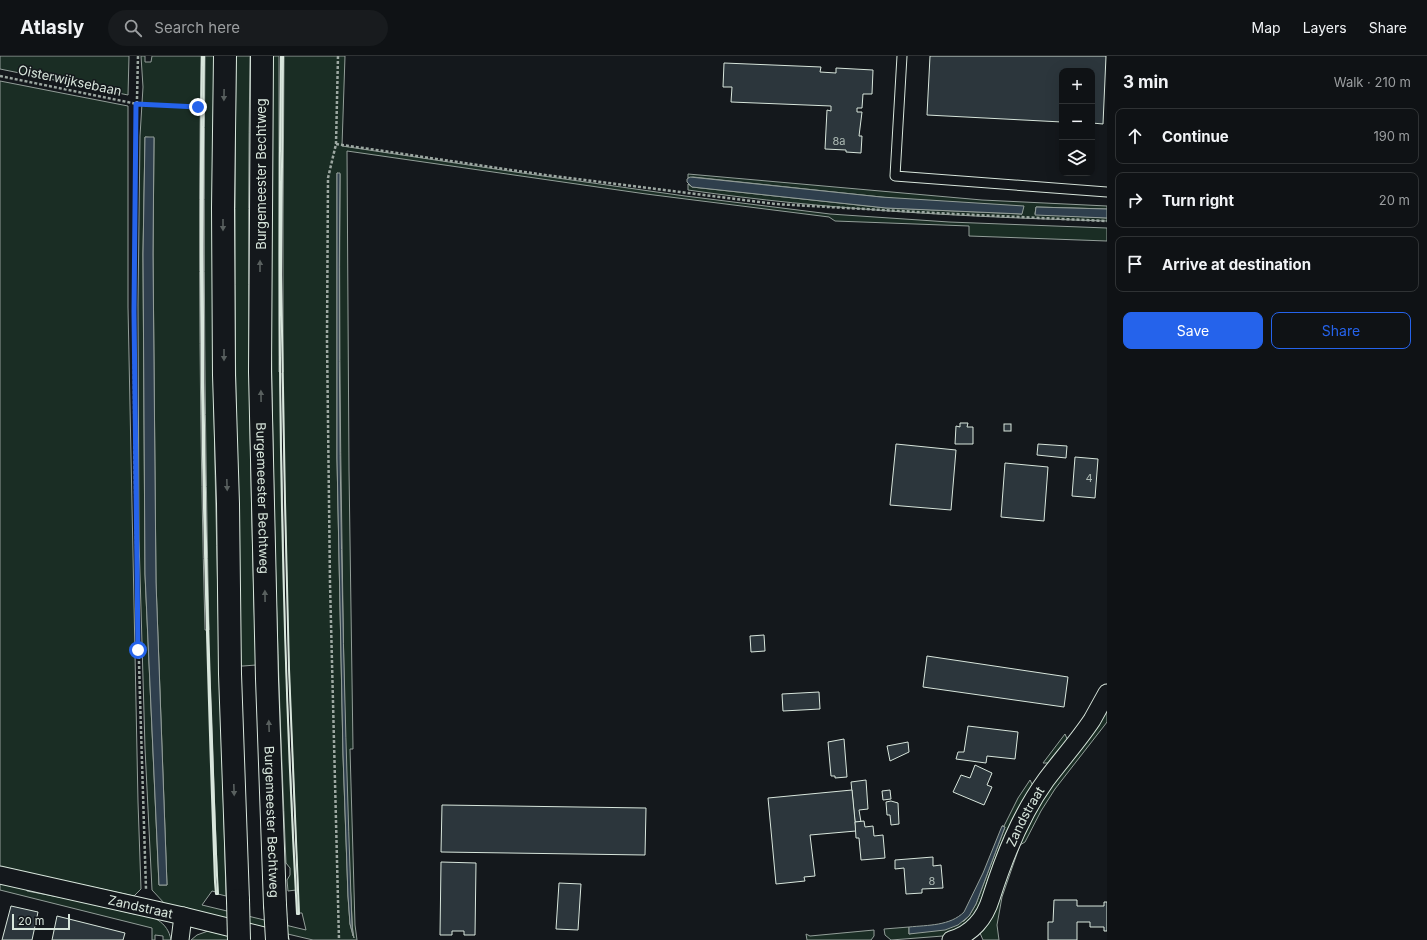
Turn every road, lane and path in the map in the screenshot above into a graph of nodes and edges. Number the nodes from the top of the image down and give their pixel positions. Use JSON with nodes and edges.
{"nodes":[{"id":1,"x":138,"y":56,"type":"edge"},
{"id":2,"x":225,"y":56,"type":"edge"},
{"id":3,"x":262,"y":56,"type":"edge"},
{"id":4,"x":338,"y":56,"type":"edge"},
{"id":5,"x":902,"y":56,"type":"edge"},
{"id":6,"x":0,"y":76,"type":"edge"},
{"id":7,"x":136,"y":104,"type":"junction"},
{"id":8,"x":198,"y":107,"type":"dead end"},
{"id":9,"x":336,"y":144,"type":"junction"},
{"id":10,"x":1107,"y":192,"type":"edge"},
{"id":11,"x":1107,"y":221,"type":"edge"},
{"id":12,"x":1107,"y":693,"type":"edge"},
{"id":13,"x":0,"y":875,"type":"edge"},
{"id":14,"x":147,"y":909,"type":"junction"},
{"id":15,"x":183,"y":916,"type":"junction"},
{"id":16,"x":180,"y":940,"type":"edge"},
{"id":17,"x":239,"y":940,"type":"edge"},
{"id":18,"x":279,"y":940,"type":"edge"},
{"id":19,"x":339,"y":940,"type":"edge"},
{"id":20,"x":951,"y":940,"type":"edge"}],
"edges":[{"from":1,"to":7,"type":"path"},
{"from":2,"to":17,"type":"main road","one_way":true,"bridge":true},
{"from":18,"to":3,"type":"main road","name":"Burgemeester Bechtweg","one_way":true,"bridge":true},
{"from":4,"to":9,"type":"path"},
{"from":5,"to":10,"type":"lane"},
{"from":6,"to":7,"type":"path","name":"Oisterwijksebaan"},
{"from":7,"to":8,"type":"path","name":"Oisterwijksebaan"},
{"from":7,"to":14,"type":"path"},
{"from":9,"to":11,"type":"path"},
{"from":9,"to":19,"type":"path"},
{"from":12,"to":20,"type":"street","name":"Zandstraat"},
{"from":13,"to":14,"type":"street","name":"Zandstraat"},
{"from":14,"to":15,"type":"street","name":"Zandstraat"},
{"from":15,"to":16,"type":"street"},
{"from":15,"to":18,"type":"street","name":"Zandstraat"}]}
